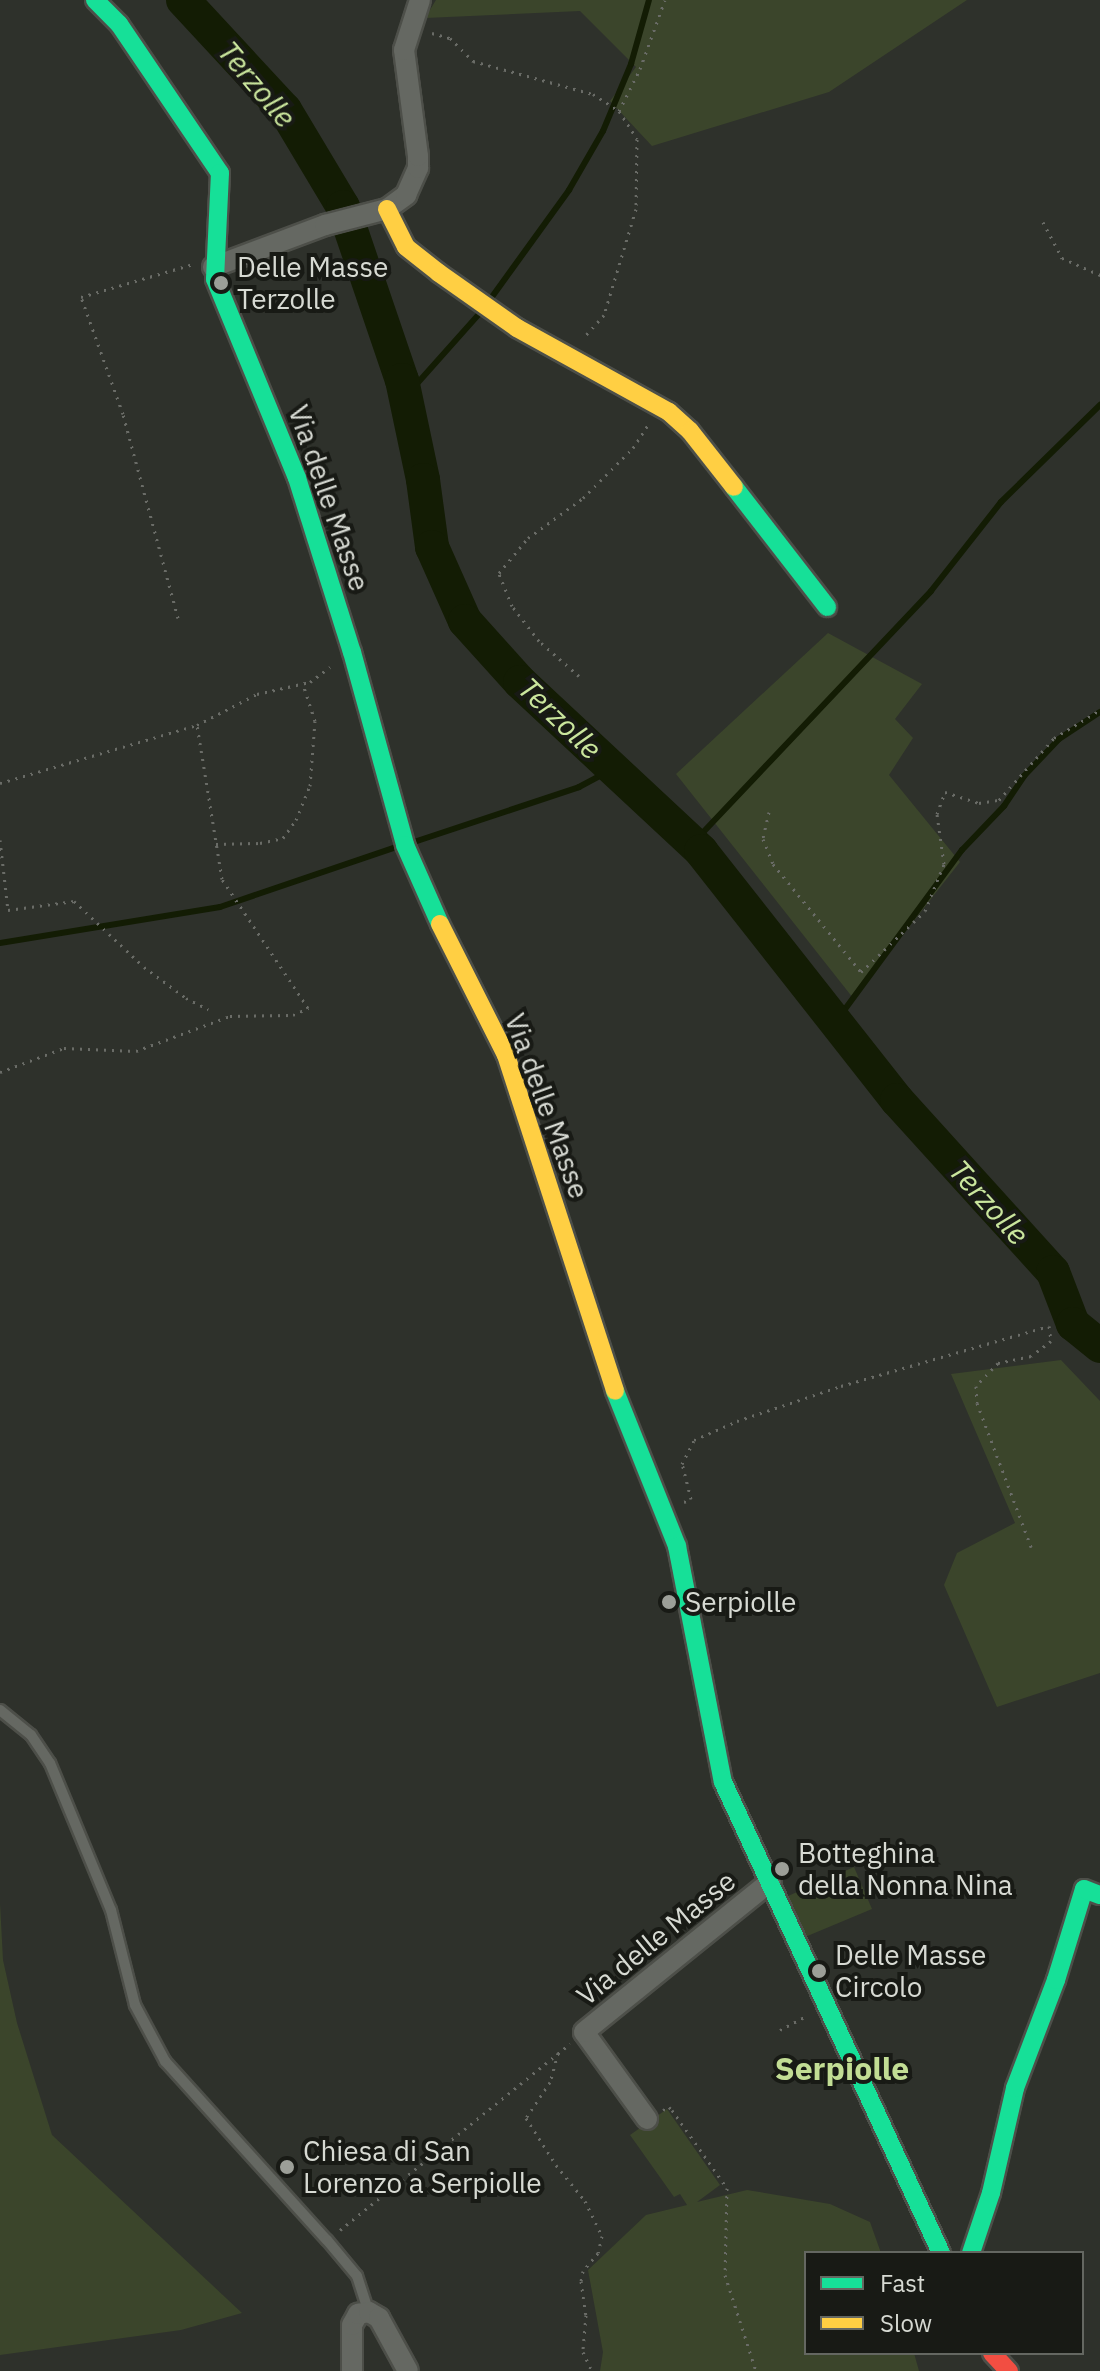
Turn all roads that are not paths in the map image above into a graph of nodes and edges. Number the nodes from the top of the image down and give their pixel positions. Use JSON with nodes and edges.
{"nodes":[{"id":1,"x":95,"y":0,"type":"edge"},
{"id":2,"x":420,"y":0,"type":"edge"},
{"id":3,"x":384,"y":210,"type":"junction"},
{"id":4,"x":213,"y":267,"type":"junction"},
{"id":5,"x":827,"y":607,"type":"dead end"},
{"id":6,"x":0,"y":1710,"type":"edge"},
{"id":7,"x":771,"y":1881,"type":"junction"},
{"id":8,"x":1100,"y":1895,"type":"edge"},
{"id":9,"x":647,"y":2119,"type":"road end"},
{"id":10,"x":940,"y":2251,"type":"edge"},
{"id":11,"x":972,"y":2251,"type":"edge"},
{"id":12,"x":369,"y":2312,"type":"junction"},
{"id":13,"x":994,"y":2355,"type":"edge"},
{"id":14,"x":352,"y":2371,"type":"edge"},
{"id":15,"x":408,"y":2371,"type":"edge"},
{"id":16,"x":1009,"y":2371,"type":"edge"}],
"edges":[{"from":1,"to":4,"type":"street","name":"Via delle Masse"},
{"from":2,"to":3,"type":"street"},
{"from":3,"to":4,"type":"street"},
{"from":3,"to":5,"type":"street"},
{"from":4,"to":7,"type":"street","name":"Via delle Masse"},
{"from":6,"to":12,"type":"lane"},
{"from":7,"to":9,"type":"street","name":"Via delle Masse"},
{"from":7,"to":10,"type":"street","name":"Via delle Masse"},
{"from":8,"to":11,"type":"street"},
{"from":12,"to":14,"type":"street"},
{"from":12,"to":15,"type":"street"},
{"from":13,"to":16,"type":"street"}]}
